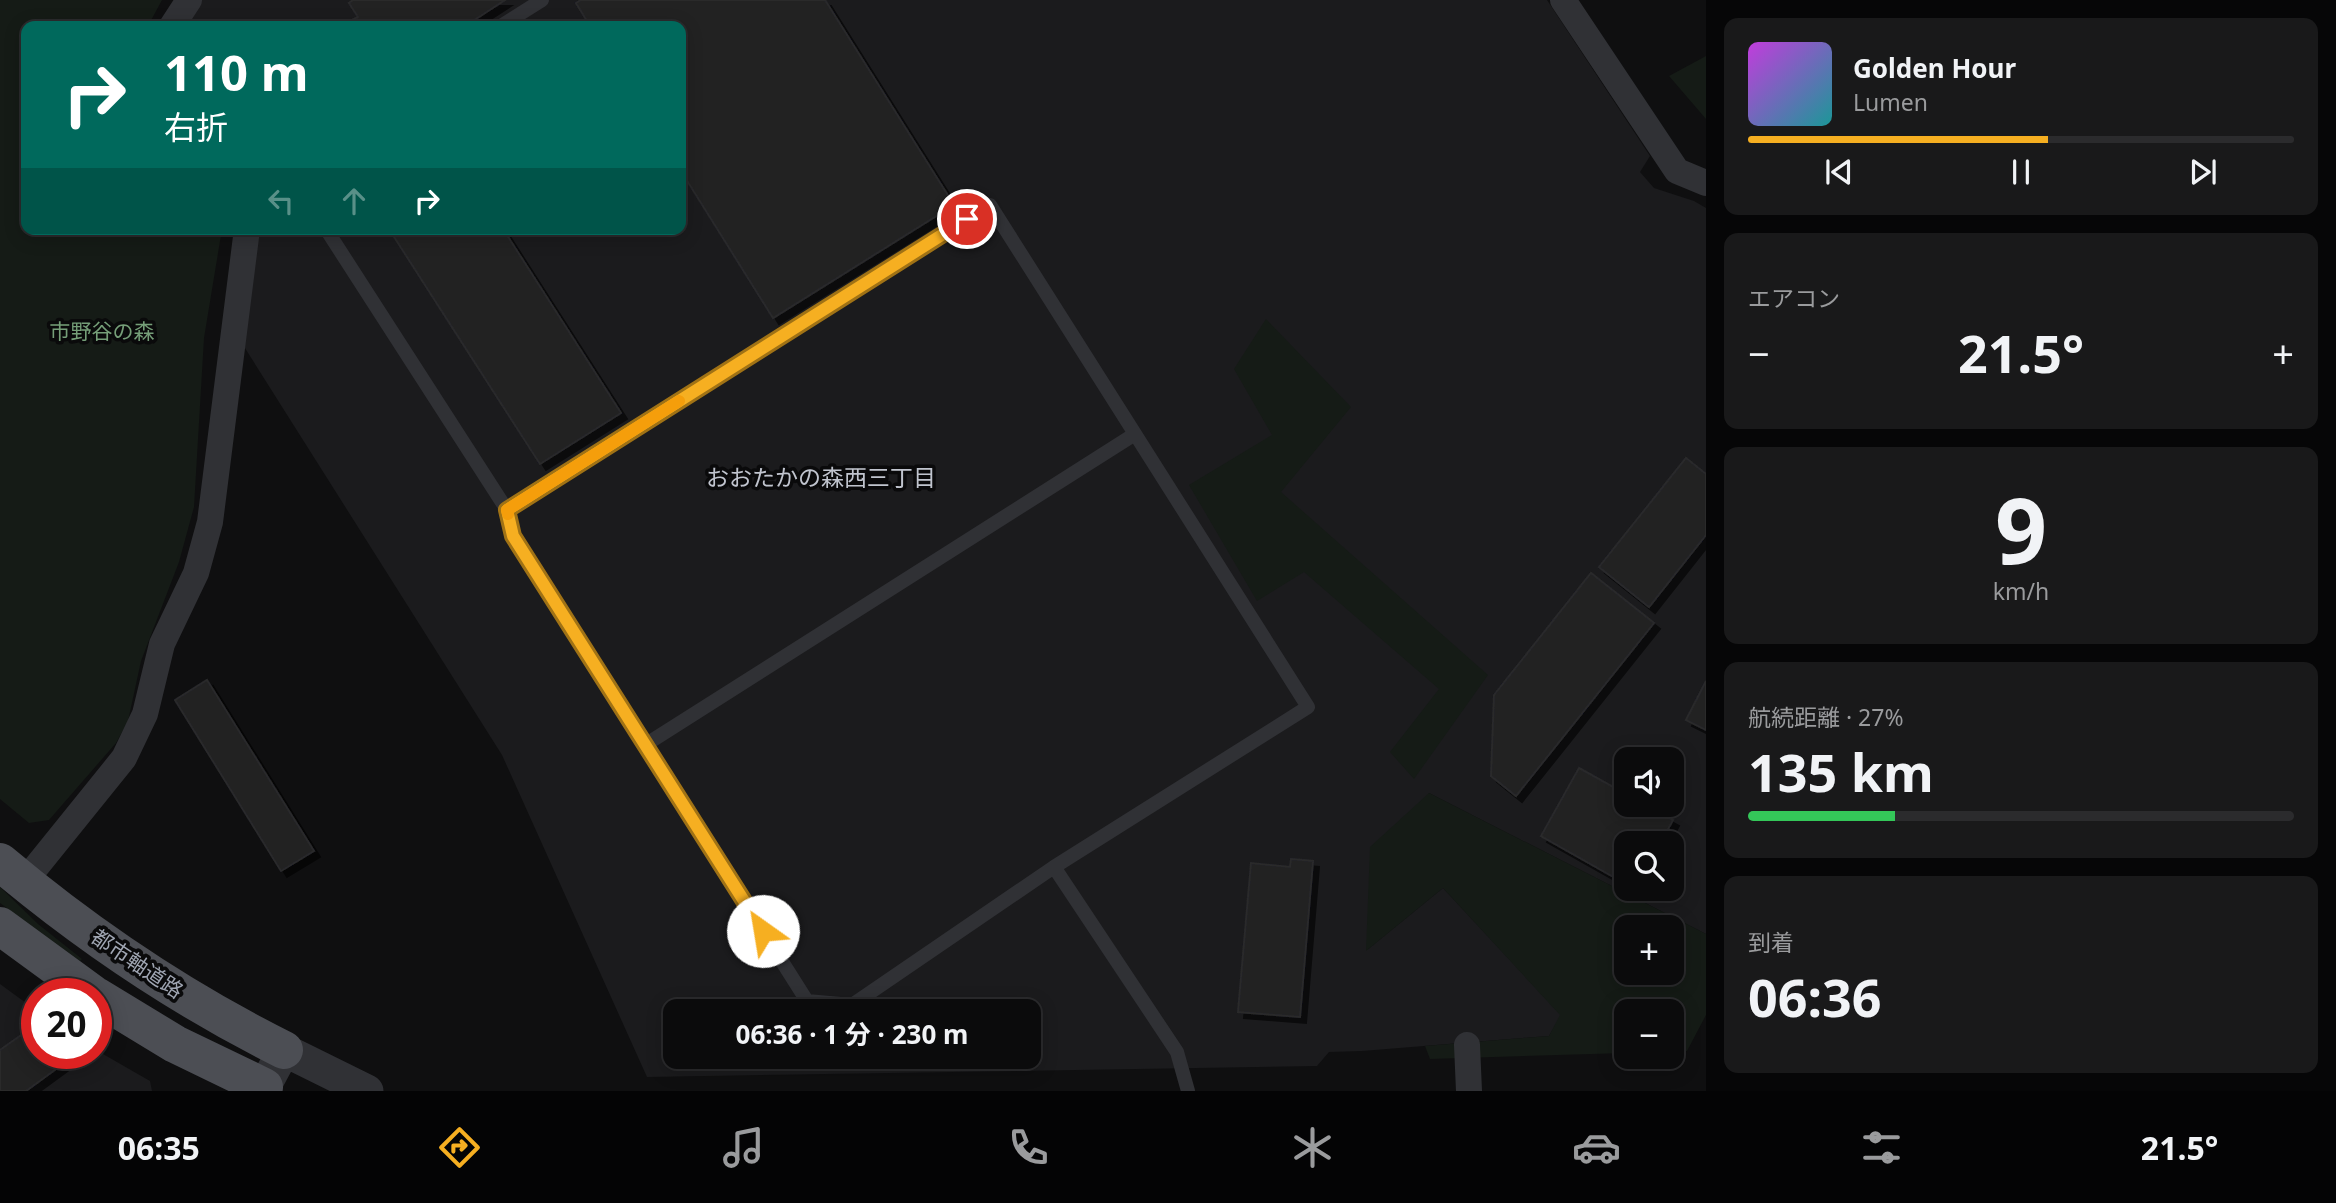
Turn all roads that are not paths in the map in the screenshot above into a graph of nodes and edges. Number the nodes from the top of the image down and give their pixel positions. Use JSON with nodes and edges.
{"nodes":[{"id":1,"x":189,"y":0,"type":"edge"},
{"id":2,"x":542,"y":0,"type":"edge"},
{"id":3,"x":1563,"y":0,"type":"edge"},
{"id":4,"x":175,"y":21,"type":"edge"},
{"id":5,"x":509,"y":21,"type":"edge"},
{"id":6,"x":1706,"y":183,"type":"edge"},
{"id":7,"x":246,"y":235,"type":"edge"},
{"id":8,"x":331,"y":235,"type":"edge"},
{"id":9,"x":1135,"y":434,"type":"junction"},
{"id":10,"x":507,"y":510,"type":"junction"},
{"id":11,"x":645,"y":745,"type":"junction"},
{"id":12,"x":1054,"y":867,"type":"junction"},
{"id":13,"x":12,"y":872,"type":"edge"},
{"id":14,"x":0,"y":926,"type":"edge"},
{"id":15,"x":71,"y":978,"type":"edge"},
{"id":16,"x":112,"y":1006,"type":"edge"},
{"id":17,"x":1467,"y":1045,"type":"dead end"},
{"id":18,"x":284,"y":1050,"type":"junction"},
{"id":19,"x":266,"y":1090,"type":"edge"},
{"id":20,"x":367,"y":1091,"type":"edge"},
{"id":21,"x":1188,"y":1091,"type":"edge"},
{"id":22,"x":1469,"y":1091,"type":"edge"}],
"edges":[{"from":1,"to":4,"type":"street"},
{"from":2,"to":5,"type":"lane"},
{"from":3,"to":6,"type":"street"},
{"from":7,"to":13,"type":"street"},
{"from":8,"to":10,"type":"lane"},
{"from":9,"to":10,"type":"lane"},
{"from":9,"to":11,"type":"lane"},
{"from":9,"to":12,"type":"lane"},
{"from":10,"to":11,"type":"lane"},
{"from":11,"to":12,"type":"lane"},
{"from":12,"to":21,"type":"lane"},
{"from":13,"to":18,"type":"main road","name":"都市軸道路"},
{"from":14,"to":15,"type":"main road"},
{"from":16,"to":19,"type":"main road"},
{"from":17,"to":22,"type":"street"},
{"from":18,"to":19,"type":"street"},
{"from":18,"to":20,"type":"street"}]}
